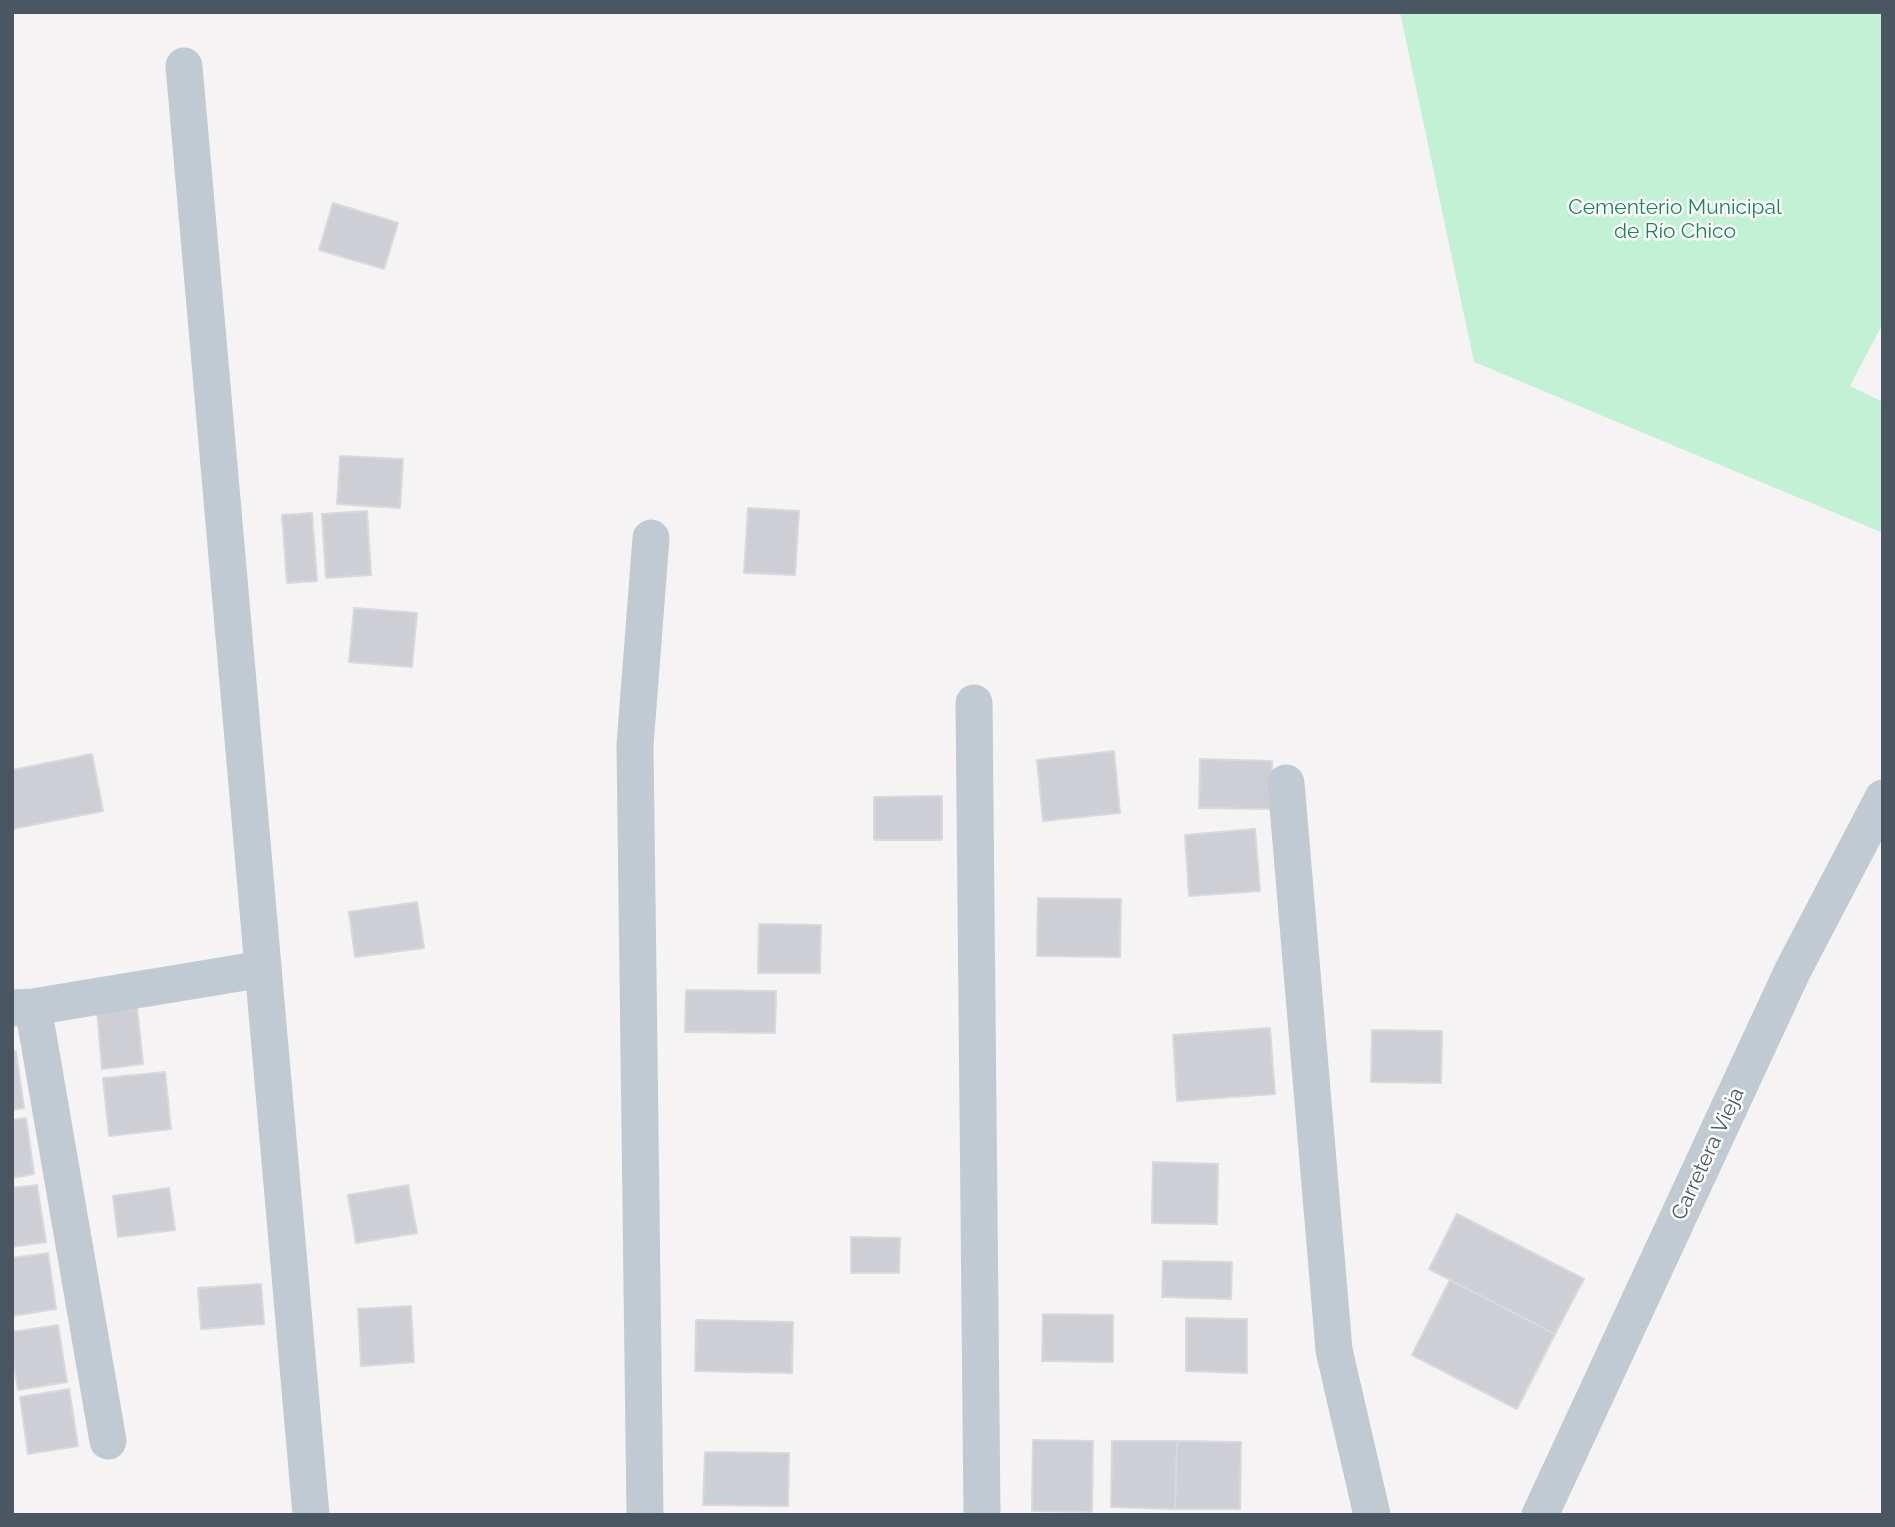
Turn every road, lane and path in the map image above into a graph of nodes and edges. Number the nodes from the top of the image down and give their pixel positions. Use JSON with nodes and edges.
{"nodes":[{"id":1,"x":184,"y":66,"type":"dead end"},
{"id":2,"x":651,"y":538,"type":"dead end"},
{"id":3,"x":974,"y":703,"type":"dead end"},
{"id":4,"x":1286,"y":783,"type":"dead end"},
{"id":5,"x":1883,"y":797,"type":"edge"},
{"id":6,"x":263,"y":969,"type":"junction"},
{"id":7,"x":22,"y":1008,"type":"edge"},
{"id":8,"x":108,"y":1441,"type":"dead end"},
{"id":9,"x":311,"y":1515,"type":"edge"},
{"id":10,"x":645,"y":1515,"type":"edge"},
{"id":11,"x":982,"y":1515,"type":"edge"},
{"id":12,"x":1372,"y":1515,"type":"edge"},
{"id":13,"x":1540,"y":1515,"type":"edge"}],
"edges":[{"from":1,"to":6,"type":"street"},
{"from":2,"to":10,"type":"street"},
{"from":3,"to":11,"type":"street"},
{"from":4,"to":12,"type":"street"},
{"from":5,"to":13,"type":"street","name":"Carretera Vieja"},
{"from":6,"to":7,"type":"street"},
{"from":6,"to":9,"type":"street"},
{"from":7,"to":8,"type":"street"}]}
